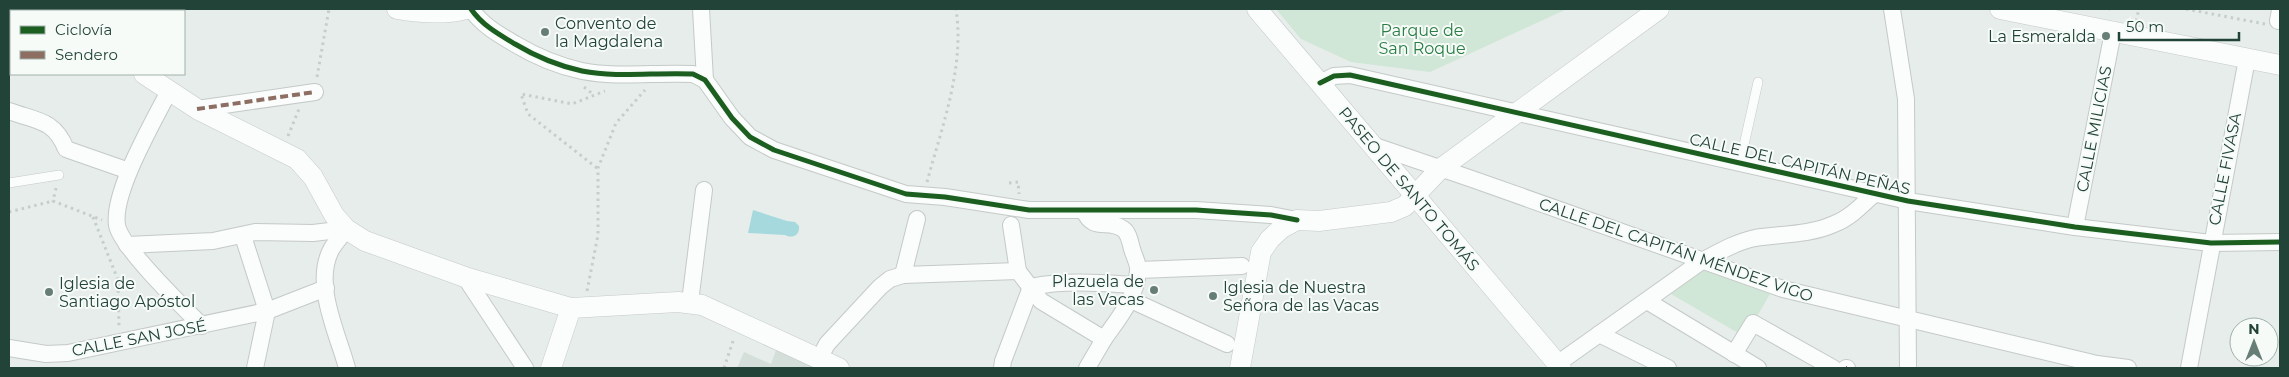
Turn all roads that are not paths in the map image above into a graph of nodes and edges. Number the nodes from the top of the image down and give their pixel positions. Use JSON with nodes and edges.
{"nodes":[{"id":1,"x":172,"y":9,"type":"edge"},
{"id":2,"x":397,"y":9,"type":"edge"},
{"id":3,"x":466,"y":9,"type":"edge"},
{"id":4,"x":470,"y":9,"type":"edge"},
{"id":5,"x":701,"y":9,"type":"edge"},
{"id":6,"x":1257,"y":9,"type":"edge"},
{"id":7,"x":1659,"y":9,"type":"edge"},
{"id":8,"x":1892,"y":9,"type":"edge"},
{"id":9,"x":2000,"y":9,"type":"edge"},
{"id":10,"x":156,"y":10,"type":"edge"},
{"id":11,"x":2113,"y":32,"type":"junction"},
{"id":12,"x":2246,"y":59,"type":"junction"},
{"id":13,"x":2280,"y":66,"type":"edge"},
{"id":14,"x":145,"y":75,"type":"edge"},
{"id":15,"x":705,"y":80,"type":"junction"},
{"id":16,"x":1758,"y":82,"type":"dead end"},
{"id":17,"x":1320,"y":83,"type":"junction"},
{"id":18,"x":169,"y":91,"type":"junction"},
{"id":19,"x":310,"y":93,"type":"road end"},
{"id":20,"x":197,"y":109,"type":"junction"},
{"id":21,"x":9,"y":111,"type":"edge"},
{"id":22,"x":1516,"y":112,"type":"junction"},
{"id":23,"x":1375,"y":146,"type":"junction"},
{"id":24,"x":1740,"y":164,"type":"junction"},
{"id":25,"x":1440,"y":168,"type":"junction"},
{"id":26,"x":129,"y":171,"type":"junction"},
{"id":27,"x":60,"y":175,"type":"dead end"},
{"id":28,"x":9,"y":183,"type":"edge"},
{"id":29,"x":704,"y":190,"type":"dead end"},
{"id":30,"x":1874,"y":194,"type":"junction"},
{"id":31,"x":1415,"y":197,"type":"junction"},
{"id":32,"x":1908,"y":201,"type":"junction"},
{"id":33,"x":1084,"y":211,"type":"junction"},
{"id":34,"x":917,"y":219,"type":"dead end"},
{"id":35,"x":1297,"y":220,"type":"junction"},
{"id":36,"x":1011,"y":225,"type":"dead end"},
{"id":37,"x":2075,"y":227,"type":"junction"},
{"id":38,"x":346,"y":230,"type":"junction"},
{"id":39,"x":243,"y":236,"type":"junction"},
{"id":40,"x":2280,"y":242,"type":"edge"},
{"id":41,"x":2211,"y":243,"type":"junction"},
{"id":42,"x":127,"y":245,"type":"junction"},
{"id":43,"x":1702,"y":261,"type":"junction"},
{"id":44,"x":1242,"y":266,"type":"dead end"},
{"id":45,"x":1018,"y":271,"type":"junction"},
{"id":46,"x":903,"y":275,"type":"junction"},
{"id":47,"x":465,"y":277,"type":"junction"},
{"id":48,"x":1135,"y":285,"type":"junction"},
{"id":49,"x":1030,"y":287,"type":"junction"},
{"id":50,"x":326,"y":288,"type":"junction"},
{"id":51,"x":1647,"y":300,"type":"junction"},
{"id":52,"x":690,"y":302,"type":"junction"},
{"id":53,"x":578,"y":308,"type":"junction"},
{"id":54,"x":268,"y":312,"type":"junction"},
{"id":55,"x":1908,"y":319,"type":"junction"},
{"id":56,"x":202,"y":326,"type":"junction"},
{"id":57,"x":1599,"y":334,"type":"junction"},
{"id":58,"x":1104,"y":339,"type":"junction"},
{"id":59,"x":1227,"y":344,"type":"dead end"},
{"id":60,"x":9,"y":348,"type":"edge"},
{"id":61,"x":68,"y":353,"type":"junction"},
{"id":62,"x":1734,"y":354,"type":"junction"},
{"id":63,"x":819,"y":359,"type":"junction"},
{"id":64,"x":1557,"y":367,"type":"edge"},
{"id":65,"x":56,"y":368,"type":"edge"},
{"id":66,"x":255,"y":368,"type":"edge"},
{"id":67,"x":347,"y":368,"type":"edge"},
{"id":68,"x":525,"y":368,"type":"edge"},
{"id":69,"x":551,"y":368,"type":"edge"},
{"id":70,"x":839,"y":368,"type":"edge"},
{"id":71,"x":1002,"y":368,"type":"edge"},
{"id":72,"x":1087,"y":368,"type":"edge"},
{"id":73,"x":1240,"y":368,"type":"edge"},
{"id":74,"x":1668,"y":368,"type":"edge"},
{"id":75,"x":1758,"y":368,"type":"edge"},
{"id":76,"x":1833,"y":368,"type":"edge"},
{"id":77,"x":1908,"y":368,"type":"edge"},
{"id":78,"x":2128,"y":368,"type":"edge"},
{"id":79,"x":2189,"y":368,"type":"edge"}],
"edges":[{"from":1,"to":10,"type":"street"},
{"from":2,"to":3,"type":"street"},
{"from":4,"to":15,"type":"street"},
{"from":5,"to":15,"type":"street"},
{"from":6,"to":17,"type":"street","name":"PASEO DE SANTO TOMÁS"},
{"from":7,"to":22,"type":"street"},
{"from":8,"to":32,"type":"street"},
{"from":9,"to":11,"type":"street"},
{"from":11,"to":12,"type":"street"},
{"from":11,"to":37,"type":"street","name":"CALLE MILICIAS"},
{"from":12,"to":13,"type":"street"},
{"from":12,"to":41,"type":"street","name":"CALLE FIVASA"},
{"from":14,"to":18,"type":"street"},
{"from":15,"to":33,"type":"street"},
{"from":16,"to":24,"type":"lane"},
{"from":17,"to":22,"type":"street","name":"CALLE DEL CAPITÁN PEÑAS"},
{"from":17,"to":23,"type":"street","name":"PASEO DE SANTO TOMÁS"},
{"from":18,"to":20,"type":"street"},
{"from":18,"to":26,"type":"street"},
{"from":19,"to":20,"type":"street"},
{"from":20,"to":38,"type":"street"},
{"from":21,"to":26,"type":"street"},
{"from":22,"to":24,"type":"street","name":"CALLE DEL CAPITÁN PEÑAS"},
{"from":22,"to":25,"type":"street"},
{"from":23,"to":25,"type":"street","name":"CALLE DEL CAPITÁN MÉNDEZ VIGO"},
{"from":23,"to":31,"type":"street","name":"PASEO DE SANTO TOMÁS"},
{"from":24,"to":30,"type":"street","name":"CALLE DEL CAPITÁN PEÑAS"},
{"from":25,"to":31,"type":"street"},
{"from":25,"to":43,"type":"street","name":"CALLE DEL CAPITÁN MÉNDEZ VIGO"},
{"from":26,"to":42,"type":"street"},
{"from":27,"to":28,"type":"lane"},
{"from":29,"to":52,"type":"street"},
{"from":30,"to":32,"type":"street","name":"CALLE DEL CAPITÁN PEÑAS"},
{"from":30,"to":43,"type":"street"},
{"from":31,"to":35,"type":"street"},
{"from":31,"to":64,"type":"street","name":"PASEO DE SANTO TOMÁS"},
{"from":32,"to":37,"type":"street","name":"CALLE DEL CAPITÁN PEÑAS"},
{"from":32,"to":55,"type":"street"},
{"from":33,"to":35,"type":"street"},
{"from":33,"to":48,"type":"street"},
{"from":34,"to":46,"type":"street"},
{"from":35,"to":73,"type":"street"},
{"from":36,"to":45,"type":"street"},
{"from":37,"to":41,"type":"street","name":"CALLE DEL CAPITÁN PEÑAS"},
{"from":38,"to":39,"type":"street"},
{"from":38,"to":47,"type":"street"},
{"from":38,"to":50,"type":"street"},
{"from":39,"to":42,"type":"street"},
{"from":39,"to":54,"type":"street"},
{"from":40,"to":41,"type":"street","name":"CALLE DEL CAPITÁN PEÑAS"},
{"from":41,"to":79,"type":"street","name":"CALLE FIVASA"},
{"from":42,"to":56,"type":"street"},
{"from":43,"to":51,"type":"street"},
{"from":43,"to":55,"type":"street","name":"CALLE DEL CAPITÁN MÉNDEZ VIGO"},
{"from":44,"to":48,"type":"street"},
{"from":45,"to":46,"type":"street"},
{"from":45,"to":49,"type":"street"},
{"from":46,"to":63,"type":"street"},
{"from":47,"to":53,"type":"street"},
{"from":47,"to":68,"type":"street"},
{"from":48,"to":49,"type":"street"},
{"from":48,"to":58,"type":"street"},
{"from":48,"to":59,"type":"street"},
{"from":49,"to":58,"type":"street"},
{"from":49,"to":71,"type":"street"},
{"from":50,"to":54,"type":"street","name":"CALLE SAN JOSÉ"},
{"from":50,"to":67,"type":"street"},
{"from":51,"to":57,"type":"street"},
{"from":51,"to":62,"type":"street"},
{"from":52,"to":53,"type":"street"},
{"from":52,"to":63,"type":"street"},
{"from":53,"to":69,"type":"street"},
{"from":54,"to":56,"type":"street","name":"CALLE SAN JOSÉ"},
{"from":54,"to":66,"type":"street"},
{"from":55,"to":77,"type":"street"},
{"from":55,"to":78,"type":"street","name":"CALLE DEL CAPITÁN MÉNDEZ VIGO"},
{"from":56,"to":61,"type":"street","name":"CALLE SAN JOSÉ"},
{"from":57,"to":64,"type":"street"},
{"from":57,"to":74,"type":"street"},
{"from":58,"to":72,"type":"street"},
{"from":60,"to":61,"type":"street","name":"CALLE SAN JOSÉ"},
{"from":61,"to":65,"type":"street"},
{"from":62,"to":75,"type":"street"},
{"from":62,"to":76,"type":"street"},
{"from":63,"to":70,"type":"street"}]}
